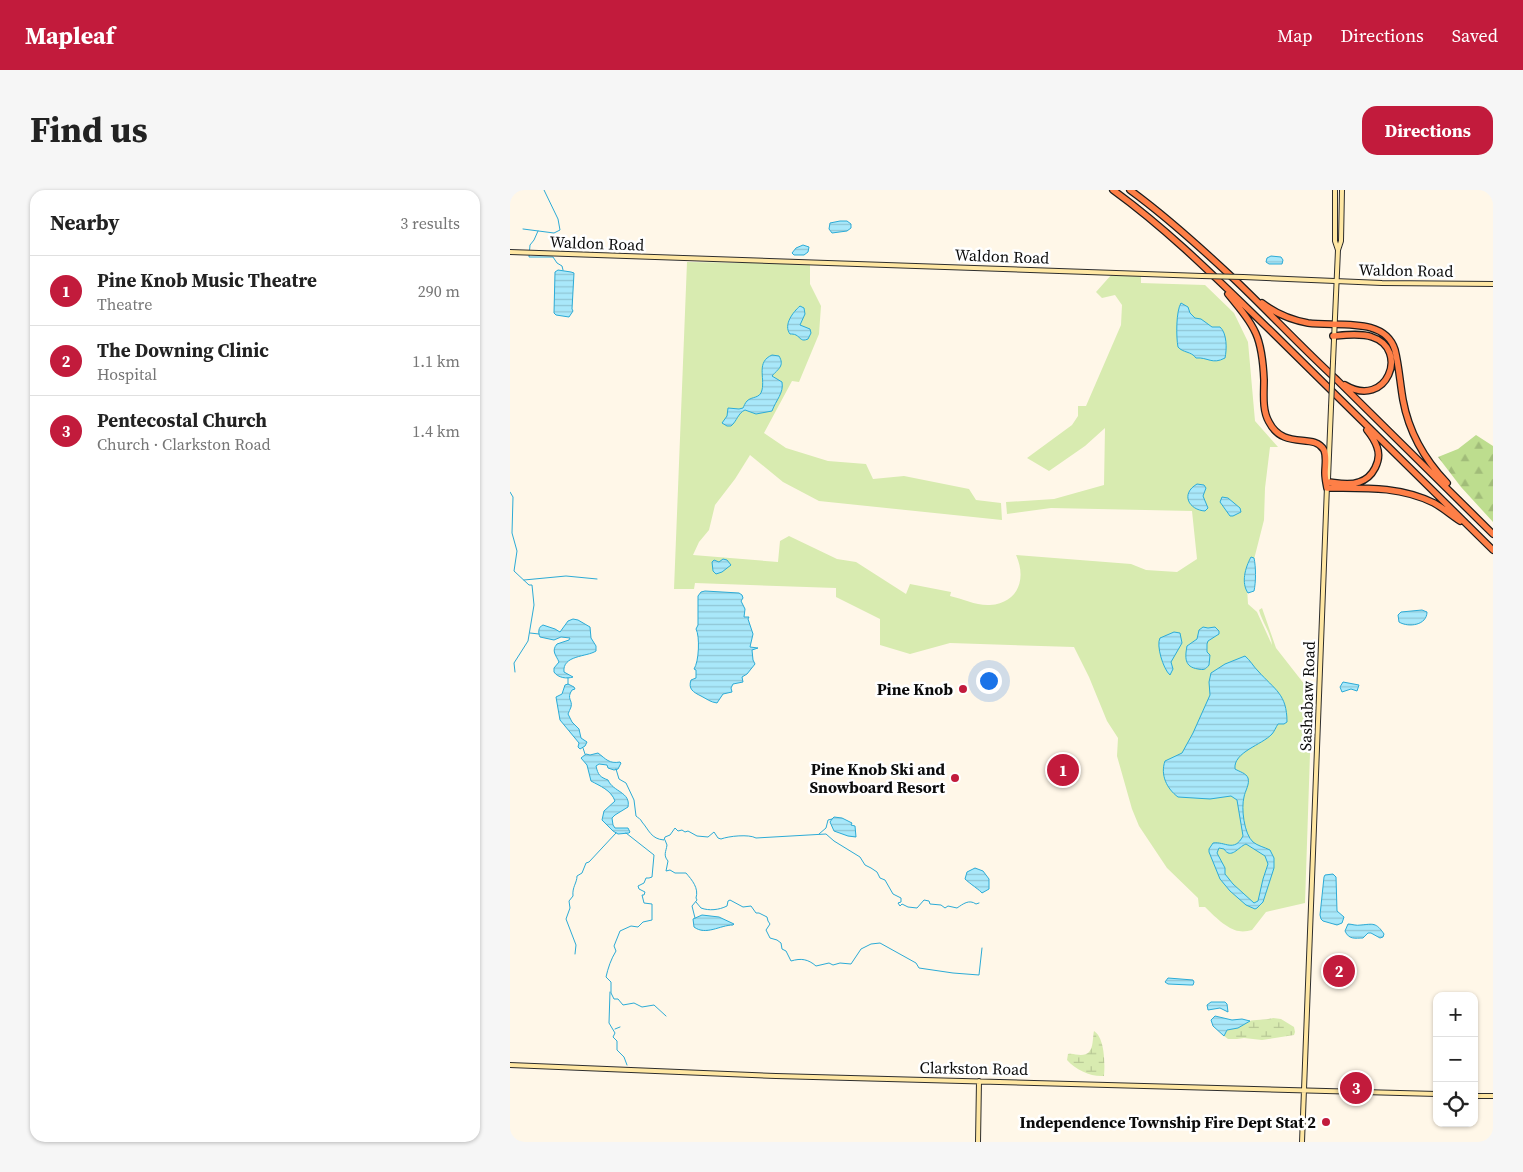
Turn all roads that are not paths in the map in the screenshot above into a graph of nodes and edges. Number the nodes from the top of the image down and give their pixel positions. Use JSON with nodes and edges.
{"nodes":[{"id":1,"x":1113,"y":190,"type":"edge"},
{"id":2,"x":1130,"y":190,"type":"edge"},
{"id":3,"x":1335,"y":190,"type":"edge"},
{"id":4,"x":1342,"y":190,"type":"edge"},
{"id":5,"x":1335,"y":228,"type":"junction"},
{"id":6,"x":1341,"y":228,"type":"junction"},
{"id":7,"x":1338,"y":250,"type":"junction"},
{"id":8,"x":510,"y":252,"type":"edge"},
{"id":9,"x":1337,"y":280,"type":"junction"},
{"id":10,"x":1236,"y":281,"type":"junction"},
{"id":11,"x":1220,"y":283,"type":"junction"},
{"id":12,"x":1493,"y":284,"type":"edge"},
{"id":13,"x":1334,"y":325,"type":"junction"},
{"id":14,"x":1333,"y":336,"type":"junction"},
{"id":15,"x":1337,"y":380,"type":"junction"},
{"id":16,"x":1357,"y":416,"type":"junction"},
{"id":17,"x":1327,"y":485,"type":"junction"},
{"id":18,"x":1466,"y":506,"type":"junction"},
{"id":19,"x":1493,"y":534,"type":"edge"},
{"id":20,"x":1486,"y":543,"type":"junction"},
{"id":21,"x":1493,"y":550,"type":"edge"},
{"id":22,"x":510,"y":1065,"type":"edge"},
{"id":23,"x":979,"y":1081,"type":"junction"},
{"id":24,"x":1304,"y":1090,"type":"junction"},
{"id":25,"x":1433,"y":1094,"type":"edge"},
{"id":26,"x":1478,"y":1096,"type":"edge"},
{"id":27,"x":1493,"y":1096,"type":"edge"},
{"id":28,"x":978,"y":1142,"type":"edge"},
{"id":29,"x":1302,"y":1142,"type":"edge"}],
"edges":[{"from":1,"to":11,"type":"highway"},
{"from":2,"to":10,"type":"highway"},
{"from":3,"to":5,"type":"main road","name":"Sashabaw Road"},
{"from":4,"to":6,"type":"main road","name":"Sashabaw Road"},
{"from":5,"to":6,"type":"main road"},
{"from":5,"to":7,"type":"main road","name":"Sashabaw Road"},
{"from":6,"to":7,"type":"main road","name":"Sashabaw Road"},
{"from":7,"to":9,"type":"main road","name":"Sashabaw Road"},
{"from":8,"to":9,"type":"main road","name":"Waldon Road","bridge":true},
{"from":9,"to":12,"type":"main road","name":"Waldon Road"},
{"from":9,"to":13,"type":"main road","name":"Sashabaw Road"},
{"from":10,"to":13,"type":"highway"},
{"from":10,"to":15,"type":"highway"},
{"from":11,"to":16,"type":"highway"},
{"from":11,"to":17,"type":"highway"},
{"from":13,"to":14,"type":"main road","name":"Sashabaw Road"},
{"from":13,"to":18,"type":"highway"},
{"from":14,"to":15,"type":"highway"},
{"from":14,"to":17,"type":"main road","name":"Sashabaw Road","bridge":true},
{"from":15,"to":18,"type":"highway"},
{"from":16,"to":17,"type":"highway"},
{"from":16,"to":20,"type":"highway"},
{"from":17,"to":20,"type":"highway"},
{"from":17,"to":24,"type":"main road","name":"Sashabaw Road"},
{"from":18,"to":19,"type":"highway"},
{"from":20,"to":21,"type":"highway"},
{"from":22,"to":23,"type":"main road","name":"Clarkston Road"},
{"from":23,"to":24,"type":"main road","name":"Clarkston Road"},
{"from":23,"to":28,"type":"main road"},
{"from":24,"to":25,"type":"main road","name":"Clarkston Road"},
{"from":24,"to":29,"type":"main road","name":"Sashabaw Road"},
{"from":26,"to":27,"type":"main road"}]}
